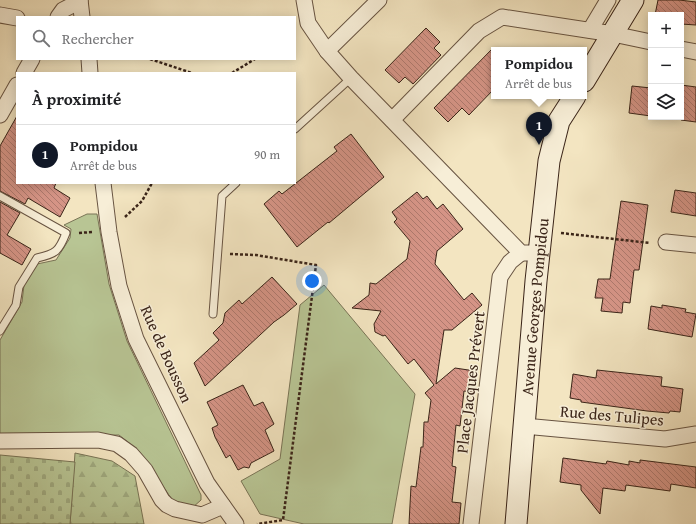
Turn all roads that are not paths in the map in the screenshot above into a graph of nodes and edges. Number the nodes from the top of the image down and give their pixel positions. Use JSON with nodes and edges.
{"nodes":[{"id":1,"x":304,"y":0,"type":"edge"},
{"id":2,"x":379,"y":0,"type":"edge"},
{"id":3,"x":608,"y":0,"type":"edge"},
{"id":4,"x":632,"y":0,"type":"edge"},
{"id":5,"x":80,"y":1,"type":"edge"},
{"id":6,"x":0,"y":15,"type":"edge"},
{"id":7,"x":59,"y":16,"type":"edge"},
{"id":8,"x":82,"y":16,"type":"edge"},
{"id":9,"x":16,"y":18,"type":"edge"},
{"id":10,"x":590,"y":30,"type":"junction"},
{"id":11,"x":612,"y":34,"type":"junction"},
{"id":12,"x":648,"y":41,"type":"edge"},
{"id":13,"x":684,"y":50,"type":"edge"},
{"id":14,"x":327,"y":51,"type":"junction"},
{"id":15,"x":696,"y":52,"type":"edge"},
{"id":16,"x":31,"y":60,"type":"edge"},
{"id":17,"x":89,"y":60,"type":"edge"},
{"id":18,"x":25,"y":72,"type":"edge"},
{"id":19,"x":90,"y":72,"type":"edge"},
{"id":20,"x":587,"y":76,"type":"edge"},
{"id":21,"x":352,"y":78,"type":"junction"},
{"id":22,"x":16,"y":87,"type":"edge"},
{"id":23,"x":573,"y":99,"type":"edge"},
{"id":24,"x":0,"y":115,"type":"edge"},
{"id":25,"x":392,"y":120,"type":"junction"},
{"id":26,"x":296,"y":128,"type":"edge"},
{"id":27,"x":103,"y":184,"type":"edge"},
{"id":28,"x":235,"y":184,"type":"edge"},
{"id":29,"x":0,"y":196,"type":"edge"},
{"id":30,"x":666,"y":242,"type":"road end"},
{"id":31,"x":696,"y":245,"type":"edge"},
{"id":32,"x":530,"y":253,"type":"junction"},
{"id":33,"x":213,"y":314,"type":"dead end"},
{"id":34,"x":0,"y":331,"type":"edge"},
{"id":35,"x":524,"y":426,"type":"junction"},
{"id":36,"x":696,"y":434,"type":"edge"},
{"id":37,"x":0,"y":441,"type":"edge"},
{"id":38,"x":223,"y":506,"type":"junction"},
{"id":39,"x":236,"y":524,"type":"edge"},
{"id":40,"x":471,"y":524,"type":"edge"},
{"id":41,"x":516,"y":524,"type":"edge"}],
"edges":[{"from":1,"to":14,"type":"street"},
{"from":2,"to":14,"type":"street"},
{"from":3,"to":10,"type":"street"},
{"from":4,"to":11,"type":"main road"},
{"from":5,"to":7,"type":"street"},
{"from":5,"to":8,"type":"street"},
{"from":6,"to":9,"type":"street"},
{"from":10,"to":11,"type":"street"},
{"from":10,"to":25,"type":"street"},
{"from":11,"to":12,"type":"street"},
{"from":11,"to":20,"type":"main road"},
{"from":13,"to":15,"type":"street"},
{"from":14,"to":21,"type":"street"},
{"from":16,"to":18,"type":"street"},
{"from":17,"to":19,"type":"street"},
{"from":21,"to":25,"type":"street"},
{"from":21,"to":26,"type":"lane"},
{"from":22,"to":24,"type":"street"},
{"from":23,"to":32,"type":"main road","name":"Avenue Georges Pompidou"},
{"from":25,"to":32,"type":"street"},
{"from":27,"to":38,"type":"street","name":"Rue de Bousson"},
{"from":28,"to":33,"type":"lane"},
{"from":29,"to":34,"type":"lane"},
{"from":30,"to":31,"type":"street"},
{"from":32,"to":35,"type":"main road","name":"Avenue Georges Pompidou"},
{"from":32,"to":40,"type":"street","name":"Place Jacques Prévert"},
{"from":35,"to":36,"type":"street","name":"Rue des Tulipes"},
{"from":35,"to":41,"type":"main road","name":"Avenue Georges Pompidou"},
{"from":37,"to":38,"type":"street"},
{"from":38,"to":39,"type":"street","name":"Rue de Bousson"}]}
